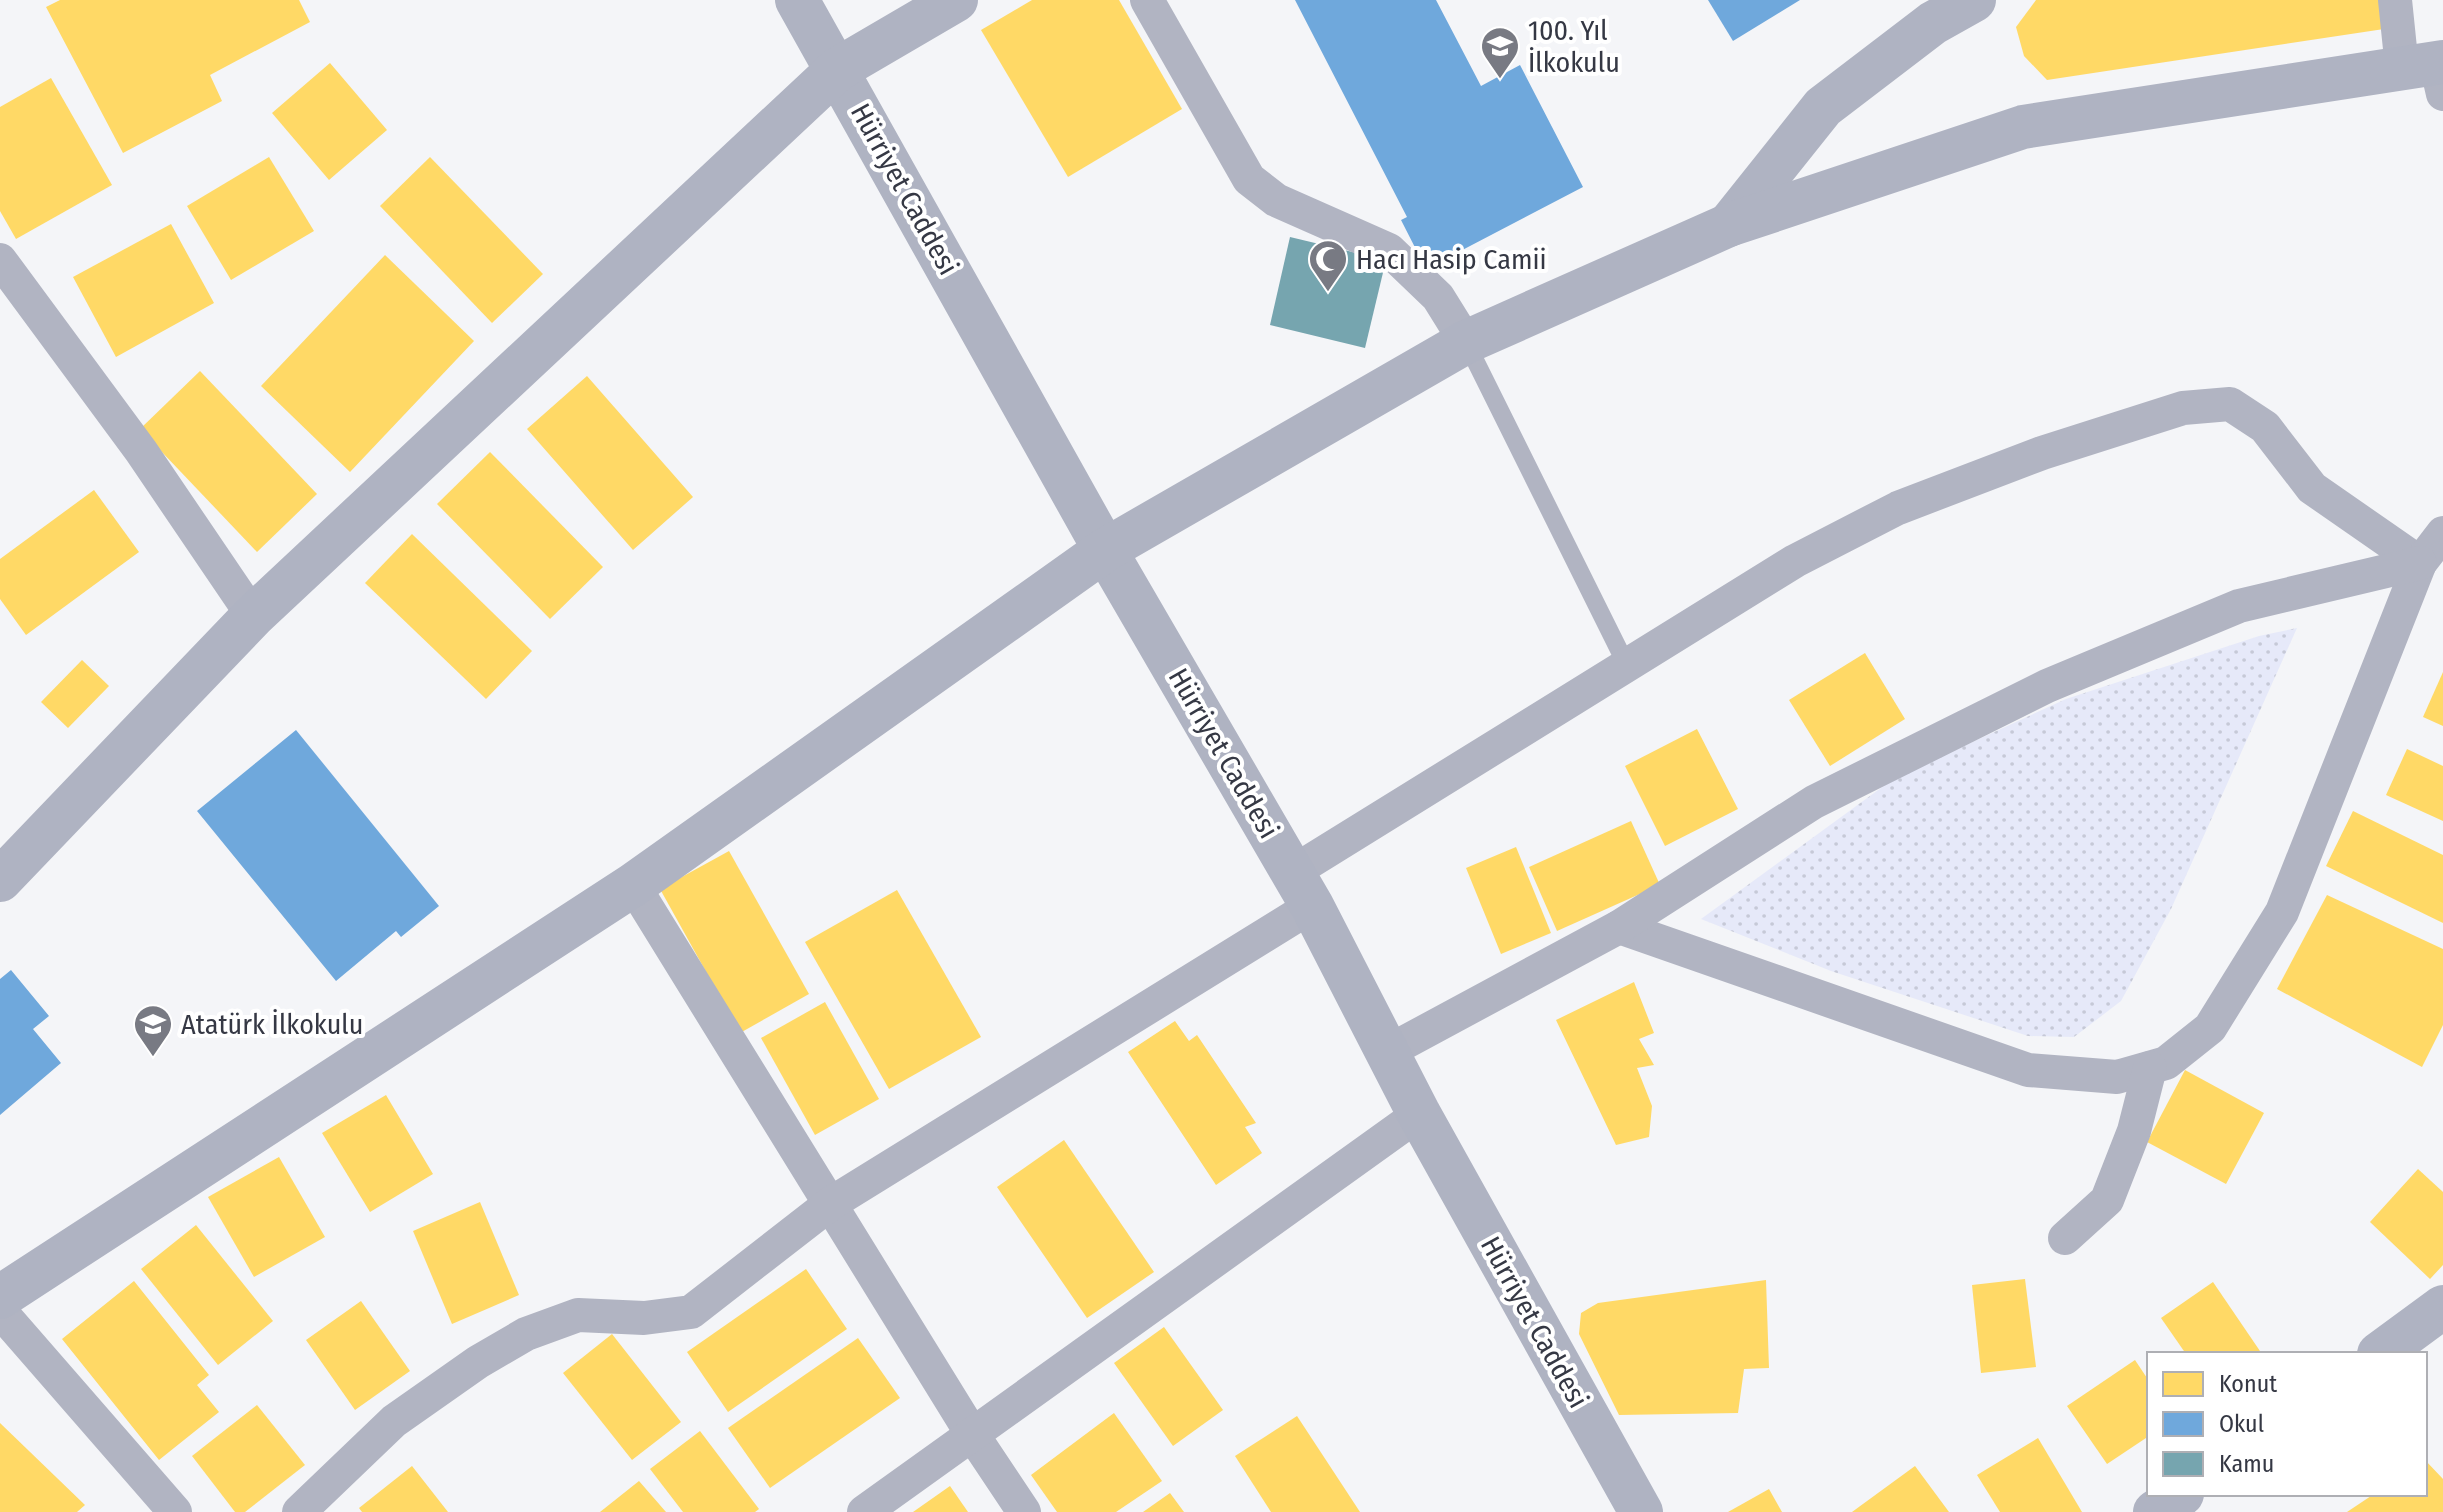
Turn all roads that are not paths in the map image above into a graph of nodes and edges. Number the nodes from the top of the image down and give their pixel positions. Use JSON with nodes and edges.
{"nodes":[{"id":1,"x":797,"y":0,"type":"edge"},
{"id":2,"x":956,"y":0,"type":"edge"},
{"id":3,"x":1147,"y":0,"type":"edge"},
{"id":4,"x":1974,"y":0,"type":"edge"},
{"id":5,"x":2395,"y":0,"type":"edge"},
{"id":6,"x":838,"y":69,"type":"junction"},
{"id":7,"x":2431,"y":72,"type":"edge"},
{"id":8,"x":1729,"y":225,"type":"junction"},
{"id":9,"x":0,"y":260,"type":"edge"},
{"id":10,"x":1466,"y":342,"type":"junction"},
{"id":11,"x":2443,"y":533,"type":"edge"},
{"id":12,"x":1105,"y":550,"type":"junction"},
{"id":13,"x":2420,"y":563,"type":"junction"},
{"id":14,"x":253,"y":616,"type":"junction"},
{"id":15,"x":1626,"y":664,"type":"junction"},
{"id":16,"x":0,"y":880,"type":"edge"},
{"id":17,"x":633,"y":885,"type":"junction"},
{"id":18,"x":1302,"y":889,"type":"junction"},
{"id":19,"x":1619,"y":927,"type":"junction"},
{"id":20,"x":1387,"y":1052,"type":"junction"},
{"id":21,"x":2150,"y":1068,"type":"junction"},
{"id":22,"x":1419,"y":1114,"type":"junction"},
{"id":23,"x":830,"y":1204,"type":"junction"},
{"id":24,"x":2065,"y":1238,"type":"dead end"},
{"id":25,"x":0,"y":1297,"type":"edge"},
{"id":26,"x":2443,"y":1307,"type":"edge"},
{"id":27,"x":0,"y":1311,"type":"edge"},
{"id":28,"x":2382,"y":1352,"type":"edge"},
{"id":29,"x":972,"y":1434,"type":"junction"},
{"id":30,"x":2179,"y":1496,"type":"edge"},
{"id":31,"x":175,"y":1512,"type":"edge"},
{"id":32,"x":299,"y":1512,"type":"edge"},
{"id":33,"x":864,"y":1512,"type":"edge"},
{"id":34,"x":1024,"y":1512,"type":"edge"},
{"id":35,"x":1641,"y":1512,"type":"edge"},
{"id":36,"x":2155,"y":1512,"type":"edge"}],
"edges":[{"from":1,"to":6,"type":"street","name":"Hürriyet Caddesi"},
{"from":2,"to":6,"type":"street"},
{"from":3,"to":10,"type":"street"},
{"from":4,"to":8,"type":"street"},
{"from":5,"to":7,"type":"street"},
{"from":6,"to":12,"type":"street","name":"Hürriyet Caddesi"},
{"from":6,"to":14,"type":"street"},
{"from":7,"to":8,"type":"street"},
{"from":8,"to":10,"type":"street"},
{"from":9,"to":14,"type":"street"},
{"from":10,"to":12,"type":"street"},
{"from":10,"to":15,"type":"lane"},
{"from":11,"to":13,"type":"street"},
{"from":12,"to":17,"type":"street"},
{"from":12,"to":18,"type":"street","name":"Hürriyet Caddesi"},
{"from":13,"to":15,"type":"street"},
{"from":13,"to":19,"type":"street"},
{"from":13,"to":21,"type":"street"},
{"from":14,"to":16,"type":"street"},
{"from":15,"to":18,"type":"street"},
{"from":17,"to":23,"type":"street"},
{"from":17,"to":25,"type":"street"},
{"from":18,"to":20,"type":"street","name":"Hürriyet Caddesi"},
{"from":18,"to":23,"type":"street"},
{"from":19,"to":20,"type":"street"},
{"from":19,"to":21,"type":"street"},
{"from":20,"to":22,"type":"street","name":"Hürriyet Caddesi"},
{"from":21,"to":24,"type":"street"},
{"from":22,"to":29,"type":"street"},
{"from":22,"to":35,"type":"street","name":"Hürriyet Caddesi"},
{"from":23,"to":29,"type":"street"},
{"from":23,"to":32,"type":"street"},
{"from":26,"to":28,"type":"street"},
{"from":27,"to":31,"type":"street"},
{"from":29,"to":33,"type":"street"},
{"from":29,"to":34,"type":"street"},
{"from":30,"to":36,"type":"street"}]}
